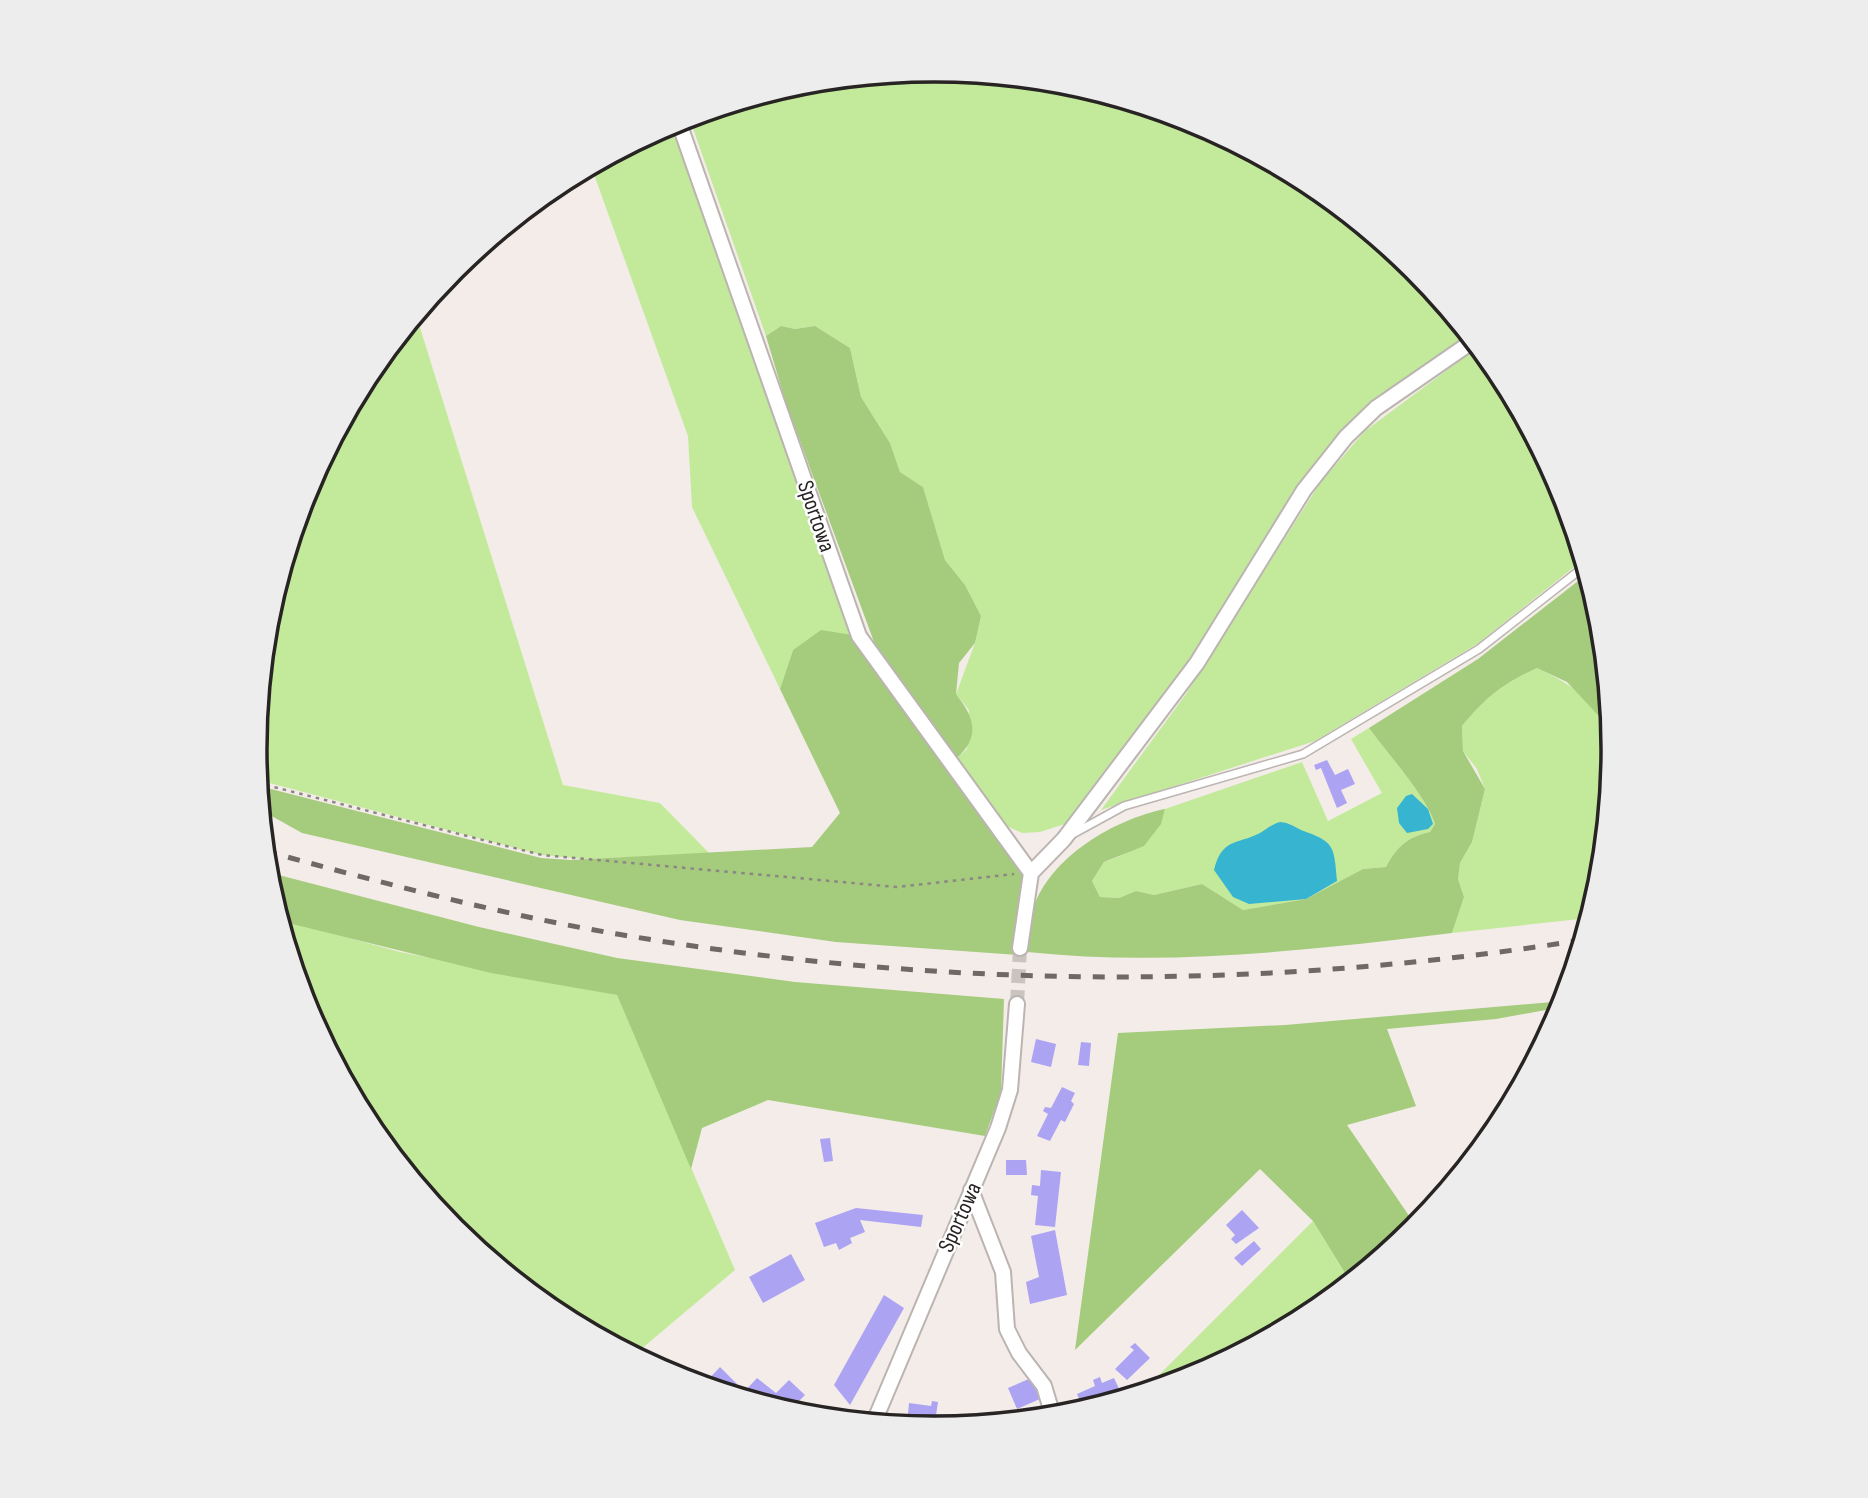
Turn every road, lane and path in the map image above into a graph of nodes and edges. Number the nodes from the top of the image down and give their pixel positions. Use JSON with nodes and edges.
{"nodes":[{"id":1,"x":682,"y":132,"type":"edge"},
{"id":2,"x":1465,"y":346,"type":"edge"},
{"id":3,"x":1577,"y":572,"type":"edge"},
{"id":4,"x":269,"y":786,"type":"edge"},
{"id":5,"x":1065,"y":839,"type":"junction"},
{"id":6,"x":1031,"y":873,"type":"junction"},
{"id":7,"x":1020,"y":948,"type":"tunnel mouth"},
{"id":8,"x":1017,"y":1004,"type":"tunnel mouth"},
{"id":9,"x":971,"y":1190,"type":"junction"},
{"id":10,"x":1050,"y":1405,"type":"edge"},
{"id":11,"x":878,"y":1413,"type":"edge"}],
"edges":[{"from":1,"to":6,"type":"street","name":"Sportowa"},
{"from":2,"to":5,"type":"street"},
{"from":3,"to":5,"type":"lane"},
{"from":4,"to":6,"type":"path"},
{"from":5,"to":6,"type":"street"},
{"from":6,"to":7,"type":"street"},
{"from":8,"to":9,"type":"street","name":"Sportowa"},
{"from":9,"to":10,"type":"street"},
{"from":9,"to":11,"type":"street","name":"Sportowa"}]}
